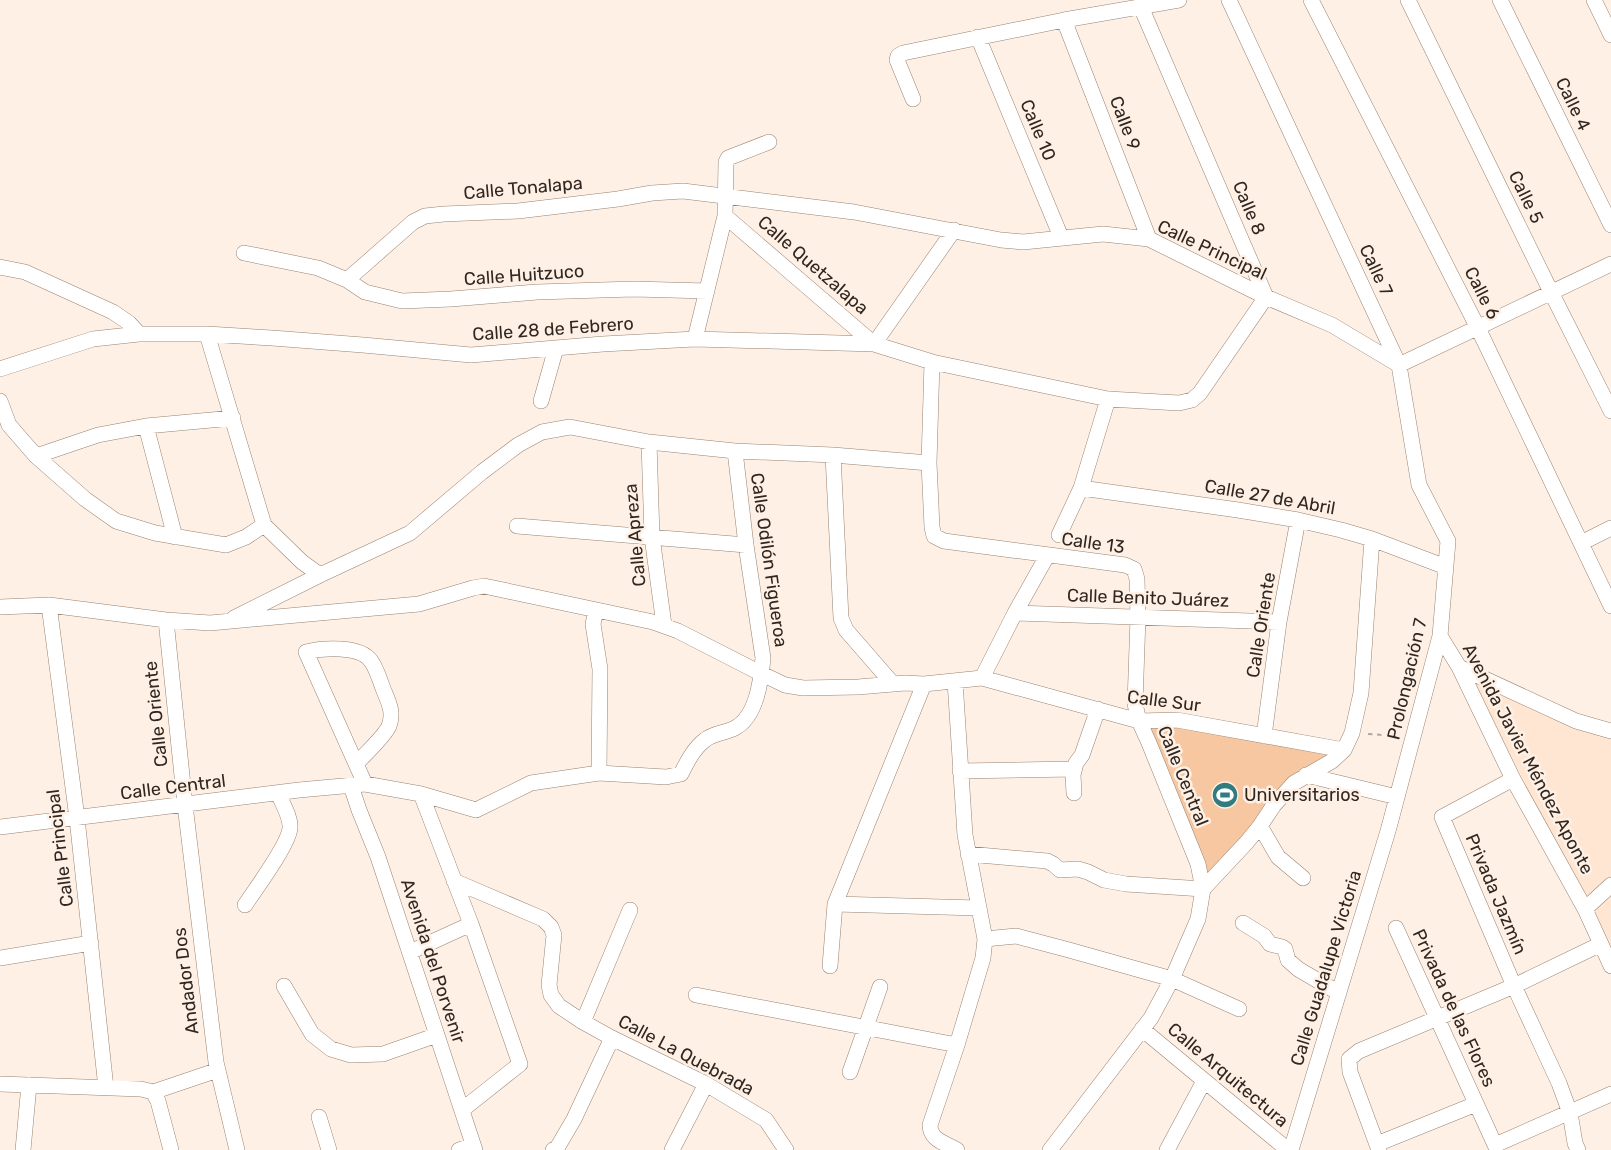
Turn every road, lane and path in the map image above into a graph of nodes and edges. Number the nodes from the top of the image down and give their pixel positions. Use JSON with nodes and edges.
{"nodes":[{"id":1,"x":1179,"y":0,"type":"edge"},
{"id":2,"x":1229,"y":0,"type":"edge"},
{"id":3,"x":1311,"y":0,"type":"edge"},
{"id":4,"x":1408,"y":0,"type":"edge"},
{"id":5,"x":1500,"y":0,"type":"edge"},
{"id":6,"x":1594,"y":0,"type":"edge"},
{"id":7,"x":1141,"y":7,"type":"junction"},
{"id":8,"x":1064,"y":20,"type":"junction"},
{"id":9,"x":1611,"y":35,"type":"edge"},
{"id":10,"x":978,"y":37,"type":"junction"},
{"id":11,"x":913,"y":99,"type":"dead end"},
{"id":12,"x":769,"y":142,"type":"dead end"},
{"id":13,"x":725,"y":196,"type":"junction"},
{"id":14,"x":725,"y":216,"type":"junction"},
{"id":15,"x":1611,"y":225,"type":"edge"},
{"id":16,"x":954,"y":230,"type":"junction"},
{"id":17,"x":1061,"y":237,"type":"junction"},
{"id":18,"x":1149,"y":239,"type":"junction"},
{"id":19,"x":244,"y":253,"type":"dead end"},
{"id":20,"x":1611,"y":264,"type":"edge"},
{"id":21,"x":0,"y":267,"type":"edge"},
{"id":22,"x":347,"y":280,"type":"junction"},
{"id":23,"x":707,"y":291,"type":"junction"},
{"id":24,"x":1551,"y":292,"type":"junction"},
{"id":25,"x":1266,"y":297,"type":"junction"},
{"id":26,"x":1478,"y":327,"type":"junction"},
{"id":27,"x":139,"y":334,"type":"junction"},
{"id":28,"x":207,"y":334,"type":"junction"},
{"id":29,"x":695,"y":339,"type":"junction"},
{"id":30,"x":874,"y":344,"type":"junction"},
{"id":31,"x":556,"y":348,"type":"junction"},
{"id":32,"x":932,"y":362,"type":"junction"},
{"id":33,"x":1399,"y":365,"type":"junction"},
{"id":34,"x":0,"y":369,"type":"edge"},
{"id":35,"x":1108,"y":399,"type":"junction"},
{"id":36,"x":0,"y":401,"type":"edge"},
{"id":37,"x":541,"y":401,"type":"dead end"},
{"id":38,"x":1611,"y":411,"type":"edge"},
{"id":39,"x":233,"y":418,"type":"junction"},
{"id":40,"x":146,"y":426,"type":"junction"},
{"id":41,"x":649,"y":442,"type":"junction"},
{"id":42,"x":735,"y":451,"type":"junction"},
{"id":43,"x":833,"y":455,"type":"junction"},
{"id":44,"x":36,"y":456,"type":"junction"},
{"id":45,"x":930,"y":463,"type":"junction"},
{"id":46,"x":1081,"y":488,"type":"junction"},
{"id":47,"x":1298,"y":520,"type":"junction"},
{"id":48,"x":264,"y":525,"type":"junction"},
{"id":49,"x":518,"y":526,"type":"dead end"},
{"id":50,"x":1611,"y":528,"type":"edge"},
{"id":51,"x":1059,"y":535,"type":"dead end"},
{"id":52,"x":176,"y":537,"type":"junction"},
{"id":53,"x":652,"y":537,"type":"junction"},
{"id":54,"x":1372,"y":539,"type":"junction"},
{"id":55,"x":1581,"y":543,"type":"junction"},
{"id":56,"x":746,"y":545,"type":"junction"},
{"id":57,"x":1047,"y":556,"type":"junction"},
{"id":58,"x":1446,"y":567,"type":"junction"},
{"id":59,"x":1134,"y":569,"type":"joint"},
{"id":60,"x":320,"y":575,"type":"junction"},
{"id":61,"x":49,"y":605,"type":"junction"},
{"id":62,"x":1611,"y":606,"type":"edge"},
{"id":63,"x":0,"y":607,"type":"edge"},
{"id":64,"x":596,"y":609,"type":"junction"},
{"id":65,"x":1015,"y":613,"type":"junction"},
{"id":66,"x":1138,"y":616,"type":"junction"},
{"id":67,"x":166,"y":620,"type":"junction"},
{"id":68,"x":226,"y":622,"type":"junction"},
{"id":69,"x":1279,"y":622,"type":"junction"},
{"id":70,"x":664,"y":625,"type":"junction"},
{"id":71,"x":1440,"y":636,"type":"junction"},
{"id":72,"x":1459,"y":667,"type":"junction"},
{"id":73,"x":762,"y":674,"type":"junction"},
{"id":74,"x":982,"y":678,"type":"junction"},
{"id":75,"x":955,"y":681,"type":"junction"},
{"id":76,"x":892,"y":684,"type":"junction"},
{"id":77,"x":924,"y":684,"type":"junction"},
{"id":78,"x":1098,"y":709,"type":"junction"},
{"id":79,"x":1139,"y":721,"type":"junction"},
{"id":80,"x":1611,"y":731,"type":"edge"},
{"id":81,"x":1352,"y":733,"type":"junction"},
{"id":82,"x":1264,"y":736,"type":"junction"},
{"id":83,"x":1413,"y":737,"type":"junction"},
{"id":84,"x":1344,"y":750,"type":"junction"},
{"id":85,"x":356,"y":764,"type":"junction"},
{"id":86,"x":1074,"y":769,"type":"junction"},
{"id":87,"x":960,"y":771,"type":"junction"},
{"id":88,"x":599,"y":773,"type":"junction"},
{"id":89,"x":1306,"y":775,"type":"junction"},
{"id":90,"x":1513,"y":779,"type":"junction"},
{"id":91,"x":358,"y":785,"type":"junction"},
{"id":92,"x":278,"y":793,"type":"junction"},
{"id":93,"x":1074,"y":793,"type":"dead end"},
{"id":94,"x":421,"y":794,"type":"junction"},
{"id":95,"x":1397,"y":797,"type":"junction"},
{"id":96,"x":185,"y":805,"type":"junction"},
{"id":97,"x":77,"y":818,"type":"junction"},
{"id":98,"x":1260,"y":826,"type":"junction"},
{"id":99,"x":0,"y":827,"type":"edge"},
{"id":100,"x":968,"y":854,"type":"junction"},
{"id":101,"x":1303,"y":878,"type":"dead end"},
{"id":102,"x":454,"y":881,"type":"junction"},
{"id":103,"x":1611,"y":885,"type":"edge"},
{"id":104,"x":1203,"y":889,"type":"junction"},
{"id":105,"x":835,"y":904,"type":"junction"},
{"id":106,"x":245,"y":905,"type":"dead end"},
{"id":107,"x":978,"y":909,"type":"junction"},
{"id":108,"x":1585,"y":909,"type":"junction"},
{"id":109,"x":630,"y":910,"type":"dead end"},
{"id":110,"x":1243,"y":923,"type":"dead end"},
{"id":111,"x":471,"y":924,"type":"junction"},
{"id":112,"x":1396,"y":928,"type":"dead end"},
{"id":113,"x":985,"y":939,"type":"junction"},
{"id":114,"x":91,"y":943,"type":"junction"},
{"id":115,"x":1601,"y":944,"type":"junction"},
{"id":116,"x":410,"y":952,"type":"junction"},
{"id":117,"x":0,"y":958,"type":"edge"},
{"id":118,"x":830,"y":966,"type":"dead end"},
{"id":119,"x":1611,"y":966,"type":"edge"},
{"id":120,"x":1172,"y":979,"type":"junction"},
{"id":121,"x":284,"y":986,"type":"dead end"},
{"id":122,"x":1514,"y":986,"type":"junction"},
{"id":123,"x":880,"y":987,"type":"dead end"},
{"id":124,"x":1339,"y":993,"type":"junction"},
{"id":125,"x":696,"y":995,"type":"dead end"},
{"id":126,"x":1239,"y":1010,"type":"dead end"},
{"id":127,"x":1437,"y":1018,"type":"junction"},
{"id":128,"x":584,"y":1022,"type":"junction"},
{"id":129,"x":865,"y":1028,"type":"junction"},
{"id":130,"x":1142,"y":1029,"type":"junction"},
{"id":131,"x":437,"y":1035,"type":"junction"},
{"id":132,"x":612,"y":1038,"type":"junction"},
{"id":133,"x":957,"y":1045,"type":"junction"},
{"id":134,"x":218,"y":1070,"type":"junction"},
{"id":135,"x":850,"y":1072,"type":"dead end"},
{"id":136,"x":1204,"y":1081,"type":"junction"},
{"id":137,"x":0,"y":1084,"type":"edge"},
{"id":138,"x":706,"y":1084,"type":"junction"},
{"id":139,"x":29,"y":1085,"type":"junction"},
{"id":140,"x":106,"y":1088,"type":"junction"},
{"id":141,"x":153,"y":1092,"type":"junction"},
{"id":142,"x":1611,"y":1094,"type":"edge"},
{"id":143,"x":1476,"y":1104,"type":"junction"},
{"id":144,"x":462,"y":1110,"type":"junction"},
{"id":145,"x":1570,"y":1113,"type":"junction"},
{"id":146,"x":319,"y":1117,"type":"dead end"},
{"id":147,"x":1378,"y":1147,"type":"edge"},
{"id":148,"x":469,"y":1148,"type":"edge"},
{"id":149,"x":23,"y":1150,"type":"edge"},
{"id":150,"x":171,"y":1150,"type":"edge"},
{"id":151,"x":237,"y":1150,"type":"edge"},
{"id":152,"x":329,"y":1150,"type":"edge"},
{"id":153,"x":553,"y":1150,"type":"edge"},
{"id":154,"x":672,"y":1150,"type":"edge"},
{"id":155,"x":786,"y":1150,"type":"edge"},
{"id":156,"x":957,"y":1150,"type":"edge"},
{"id":157,"x":1050,"y":1150,"type":"edge"},
{"id":158,"x":1167,"y":1150,"type":"edge"},
{"id":159,"x":1290,"y":1150,"type":"edge"},
{"id":160,"x":1578,"y":1150,"type":"edge"}],
"edges":[{"from":1,"to":7,"type":"street"},
{"from":2,"to":33,"type":"street","name":"Calle 7"},
{"from":3,"to":26,"type":"street","name":"Calle 6"},
{"from":4,"to":24,"type":"street","name":"Calle 5"},
{"from":5,"to":15,"type":"street","name":"Calle 4"},
{"from":6,"to":9,"type":"street"},
{"from":7,"to":8,"type":"street"},
{"from":7,"to":25,"type":"street","name":"Calle 8"},
{"from":8,"to":10,"type":"street"},
{"from":8,"to":18,"type":"street","name":"Calle 9"},
{"from":10,"to":11,"type":"street"},
{"from":10,"to":17,"type":"street","name":"Calle 10"},
{"from":12,"to":13,"type":"street"},
{"from":13,"to":14,"type":"street"},
{"from":13,"to":16,"type":"street","name":"Calle Principal"},
{"from":13,"to":22,"type":"street","name":"Calle Tonalapa"},
{"from":14,"to":23,"type":"street"},
{"from":14,"to":30,"type":"street","name":"Calle Quetzalapa"},
{"from":16,"to":17,"type":"street","name":"Calle Principal"},
{"from":16,"to":30,"type":"street"},
{"from":17,"to":18,"type":"street","name":"Calle Principal"},
{"from":18,"to":25,"type":"street","name":"Calle Principal"},
{"from":19,"to":22,"type":"street","name":"Calle Huitzuco"},
{"from":20,"to":24,"type":"street"},
{"from":21,"to":27,"type":"street"},
{"from":22,"to":23,"type":"street","name":"Calle Huitzuco"},
{"from":23,"to":29,"type":"street"},
{"from":24,"to":26,"type":"street"},
{"from":24,"to":38,"type":"street","name":"Calle 5"},
{"from":25,"to":33,"type":"street","name":"Calle Principal"},
{"from":25,"to":35,"type":"street"},
{"from":26,"to":33,"type":"street"},
{"from":26,"to":55,"type":"street","name":"Calle 6"},
{"from":27,"to":28,"type":"street","name":"Calle 28 de Febrero"},
{"from":27,"to":34,"type":"street","name":"Calle 28 de Febrero"},
{"from":28,"to":31,"type":"street","name":"Calle 28 de Febrero"},
{"from":28,"to":39,"type":"street"},
{"from":29,"to":30,"type":"street","name":"Calle 28 de Febrero"},
{"from":29,"to":31,"type":"street","name":"Calle 28 de Febrero"},
{"from":30,"to":32,"type":"street","name":"Calle 28 de Febrero"},
{"from":31,"to":37,"type":"street"},
{"from":32,"to":35,"type":"street","name":"Calle 28 de Febrero"},
{"from":32,"to":45,"type":"street"},
{"from":33,"to":58,"type":"street","name":"Calle 7"},
{"from":35,"to":46,"type":"street"},
{"from":36,"to":44,"type":"street"},
{"from":39,"to":40,"type":"street"},
{"from":39,"to":48,"type":"street"},
{"from":40,"to":44,"type":"street"},
{"from":40,"to":52,"type":"street"},
{"from":41,"to":42,"type":"street"},
{"from":41,"to":53,"type":"street","name":"Calle Apreza"},
{"from":41,"to":60,"type":"street"},
{"from":42,"to":43,"type":"street"},
{"from":42,"to":56,"type":"street","name":"Calle Odilón Figueroa"},
{"from":43,"to":45,"type":"street"},
{"from":43,"to":76,"type":"street"},
{"from":44,"to":52,"type":"street"},
{"from":45,"to":57,"type":"street","name":"Calle 13"},
{"from":46,"to":47,"type":"street","name":"Calle 27 de Abril"},
{"from":46,"to":51,"type":"street"},
{"from":47,"to":54,"type":"street","name":"Calle 27 de Abril"},
{"from":47,"to":69,"type":"street","name":"Calle Oriente"},
{"from":48,"to":52,"type":"street"},
{"from":48,"to":60,"type":"street"},
{"from":49,"to":53,"type":"street"},
{"from":50,"to":55,"type":"street"},
{"from":53,"to":56,"type":"street"},
{"from":53,"to":70,"type":"street","name":"Calle Apreza"},
{"from":54,"to":58,"type":"street","name":"Calle 27 de Abril"},
{"from":54,"to":81,"type":"street"},
{"from":55,"to":62,"type":"street","name":"Calle 6"},
{"from":56,"to":73,"type":"street","name":"Calle Odilón Figueroa"},
{"from":57,"to":59,"type":"street","name":"Calle 13"},
{"from":57,"to":65,"type":"street"},
{"from":58,"to":71,"type":"street","name":"Prolongación 7"},
{"from":59,"to":66,"type":"street","name":"Calle Central"},
{"from":60,"to":68,"type":"street"},
{"from":61,"to":63,"type":"street"},
{"from":61,"to":67,"type":"street"},
{"from":61,"to":97,"type":"street","name":"Calle Principal"},
{"from":64,"to":68,"type":"street"},
{"from":64,"to":70,"type":"street"},
{"from":64,"to":88,"type":"street"},
{"from":65,"to":66,"type":"street","name":"Calle Benito Juárez"},
{"from":65,"to":74,"type":"street"},
{"from":66,"to":69,"type":"street","name":"Calle Benito Juárez"},
{"from":66,"to":79,"type":"street","name":"Calle Central"},
{"from":67,"to":68,"type":"street"},
{"from":67,"to":96,"type":"street","name":"Calle Oriente"},
{"from":69,"to":82,"type":"street","name":"Calle Oriente"},
{"from":70,"to":73,"type":"street"},
{"from":71,"to":72,"type":"street","name":"Avenida Javier Méndez Aponte"},
{"from":71,"to":83,"type":"street","name":"Prolongación 7"},
{"from":72,"to":80,"type":"street"},
{"from":72,"to":90,"type":"street","name":"Avenida Javier Méndez Aponte"},
{"from":73,"to":76,"type":"street"},
{"from":73,"to":88,"type":"street","name":"Calle Odilón Figueroa"},
{"from":74,"to":75,"type":"street"},
{"from":74,"to":78,"type":"street","name":"Calle Sur"},
{"from":75,"to":77,"type":"street"},
{"from":75,"to":87,"type":"street"},
{"from":76,"to":77,"type":"street"},
{"from":77,"to":105,"type":"street"},
{"from":78,"to":79,"type":"street","name":"Calle Sur"},
{"from":78,"to":86,"type":"street"},
{"from":79,"to":82,"type":"street","name":"Calle Sur"},
{"from":79,"to":104,"type":"street","name":"Calle Central"},
{"from":81,"to":83,"type":"path"},
{"from":81,"to":84,"type":"street"},
{"from":82,"to":84,"type":"street","name":"Calle Sur"},
{"from":83,"to":95,"type":"street","name":"Prolongación 7"},
{"from":84,"to":89,"type":"street"},
{"from":85,"to":85,"type":"street","name":"Avenida del Porvenir"},
{"from":85,"to":91,"type":"street","name":"Avenida del Porvenir"},
{"from":86,"to":87,"type":"street"},
{"from":86,"to":93,"type":"street"},
{"from":87,"to":100,"type":"street"},
{"from":88,"to":94,"type":"street","name":"Calle Central"},
{"from":89,"to":95,"type":"street"},
{"from":89,"to":98,"type":"street"},
{"from":90,"to":108,"type":"street","name":"Avenida Javier Méndez Aponte"},
{"from":90,"to":122,"type":"street","name":"Privada Jazmín"},
{"from":91,"to":92,"type":"street","name":"Calle Central"},
{"from":91,"to":94,"type":"street","name":"Calle Central"},
{"from":91,"to":116,"type":"street","name":"Avenida del Porvenir"},
{"from":92,"to":96,"type":"street","name":"Calle Central"},
{"from":92,"to":106,"type":"street"},
{"from":94,"to":102,"type":"street"},
{"from":95,"to":124,"type":"street","name":"Calle Guadalupe Victoria"},
{"from":96,"to":97,"type":"street","name":"Calle Central"},
{"from":96,"to":134,"type":"street","name":"Andador Dos"},
{"from":97,"to":99,"type":"street","name":"Calle Central"},
{"from":97,"to":114,"type":"street","name":"Calle Principal"},
{"from":98,"to":101,"type":"street"},
{"from":98,"to":104,"type":"street"},
{"from":100,"to":104,"type":"street"},
{"from":100,"to":107,"type":"street"},
{"from":102,"to":111,"type":"street"},
{"from":102,"to":128,"type":"street","name":"Calle La Quebrada"},
{"from":103,"to":108,"type":"street"},
{"from":104,"to":120,"type":"street"},
{"from":105,"to":107,"type":"street"},
{"from":105,"to":118,"type":"street"},
{"from":107,"to":113,"type":"street"},
{"from":108,"to":115,"type":"street","name":"Avenida Javier Méndez Aponte"},
{"from":109,"to":128,"type":"street"},
{"from":110,"to":124,"type":"street"},
{"from":111,"to":116,"type":"street"},
{"from":111,"to":144,"type":"street"},
{"from":112,"to":127,"type":"street","name":"Privada de las Flores"},
{"from":113,"to":120,"type":"street"},
{"from":113,"to":133,"type":"street"},
{"from":114,"to":117,"type":"street"},
{"from":114,"to":140,"type":"street","name":"Calle Principal"},
{"from":115,"to":119,"type":"street","name":"Avenida Javier Méndez Aponte"},
{"from":115,"to":122,"type":"street"},
{"from":116,"to":131,"type":"street","name":"Avenida del Porvenir"},
{"from":120,"to":126,"type":"street"},
{"from":120,"to":130,"type":"street"},
{"from":121,"to":131,"type":"street"},
{"from":122,"to":127,"type":"street"},
{"from":122,"to":145,"type":"street","name":"Privada Jazmín"},
{"from":123,"to":129,"type":"street"},
{"from":124,"to":159,"type":"street","name":"Calle Guadalupe Victoria"},
{"from":125,"to":129,"type":"street"},
{"from":127,"to":143,"type":"street","name":"Privada de las Flores"},
{"from":127,"to":147,"type":"street"},
{"from":128,"to":132,"type":"street","name":"Calle La Quebrada"},
{"from":129,"to":133,"type":"street"},
{"from":129,"to":135,"type":"street"},
{"from":130,"to":136,"type":"street","name":"Calle Arquitectura"},
{"from":130,"to":157,"type":"street"},
{"from":131,"to":144,"type":"street","name":"Avenida del Porvenir"},
{"from":132,"to":138,"type":"street","name":"Calle La Quebrada"},
{"from":132,"to":153,"type":"street"},
{"from":133,"to":156,"type":"street"},
{"from":134,"to":141,"type":"street"},
{"from":134,"to":151,"type":"street","name":"Andador Dos"},
{"from":136,"to":158,"type":"street"},
{"from":136,"to":159,"type":"street","name":"Calle Arquitectura"},
{"from":137,"to":139,"type":"street"},
{"from":138,"to":154,"type":"street"},
{"from":138,"to":155,"type":"street","name":"Calle La Quebrada"},
{"from":139,"to":140,"type":"street"},
{"from":139,"to":149,"type":"street"},
{"from":140,"to":141,"type":"street"},
{"from":141,"to":150,"type":"street"},
{"from":142,"to":145,"type":"street"},
{"from":143,"to":145,"type":"street","name":"Privada de las Flores"},
{"from":143,"to":147,"type":"street"},
{"from":144,"to":148,"type":"street","name":"Avenida del Porvenir"},
{"from":145,"to":160,"type":"street","name":"Privada Jazmín"},
{"from":146,"to":152,"type":"street"}]}
